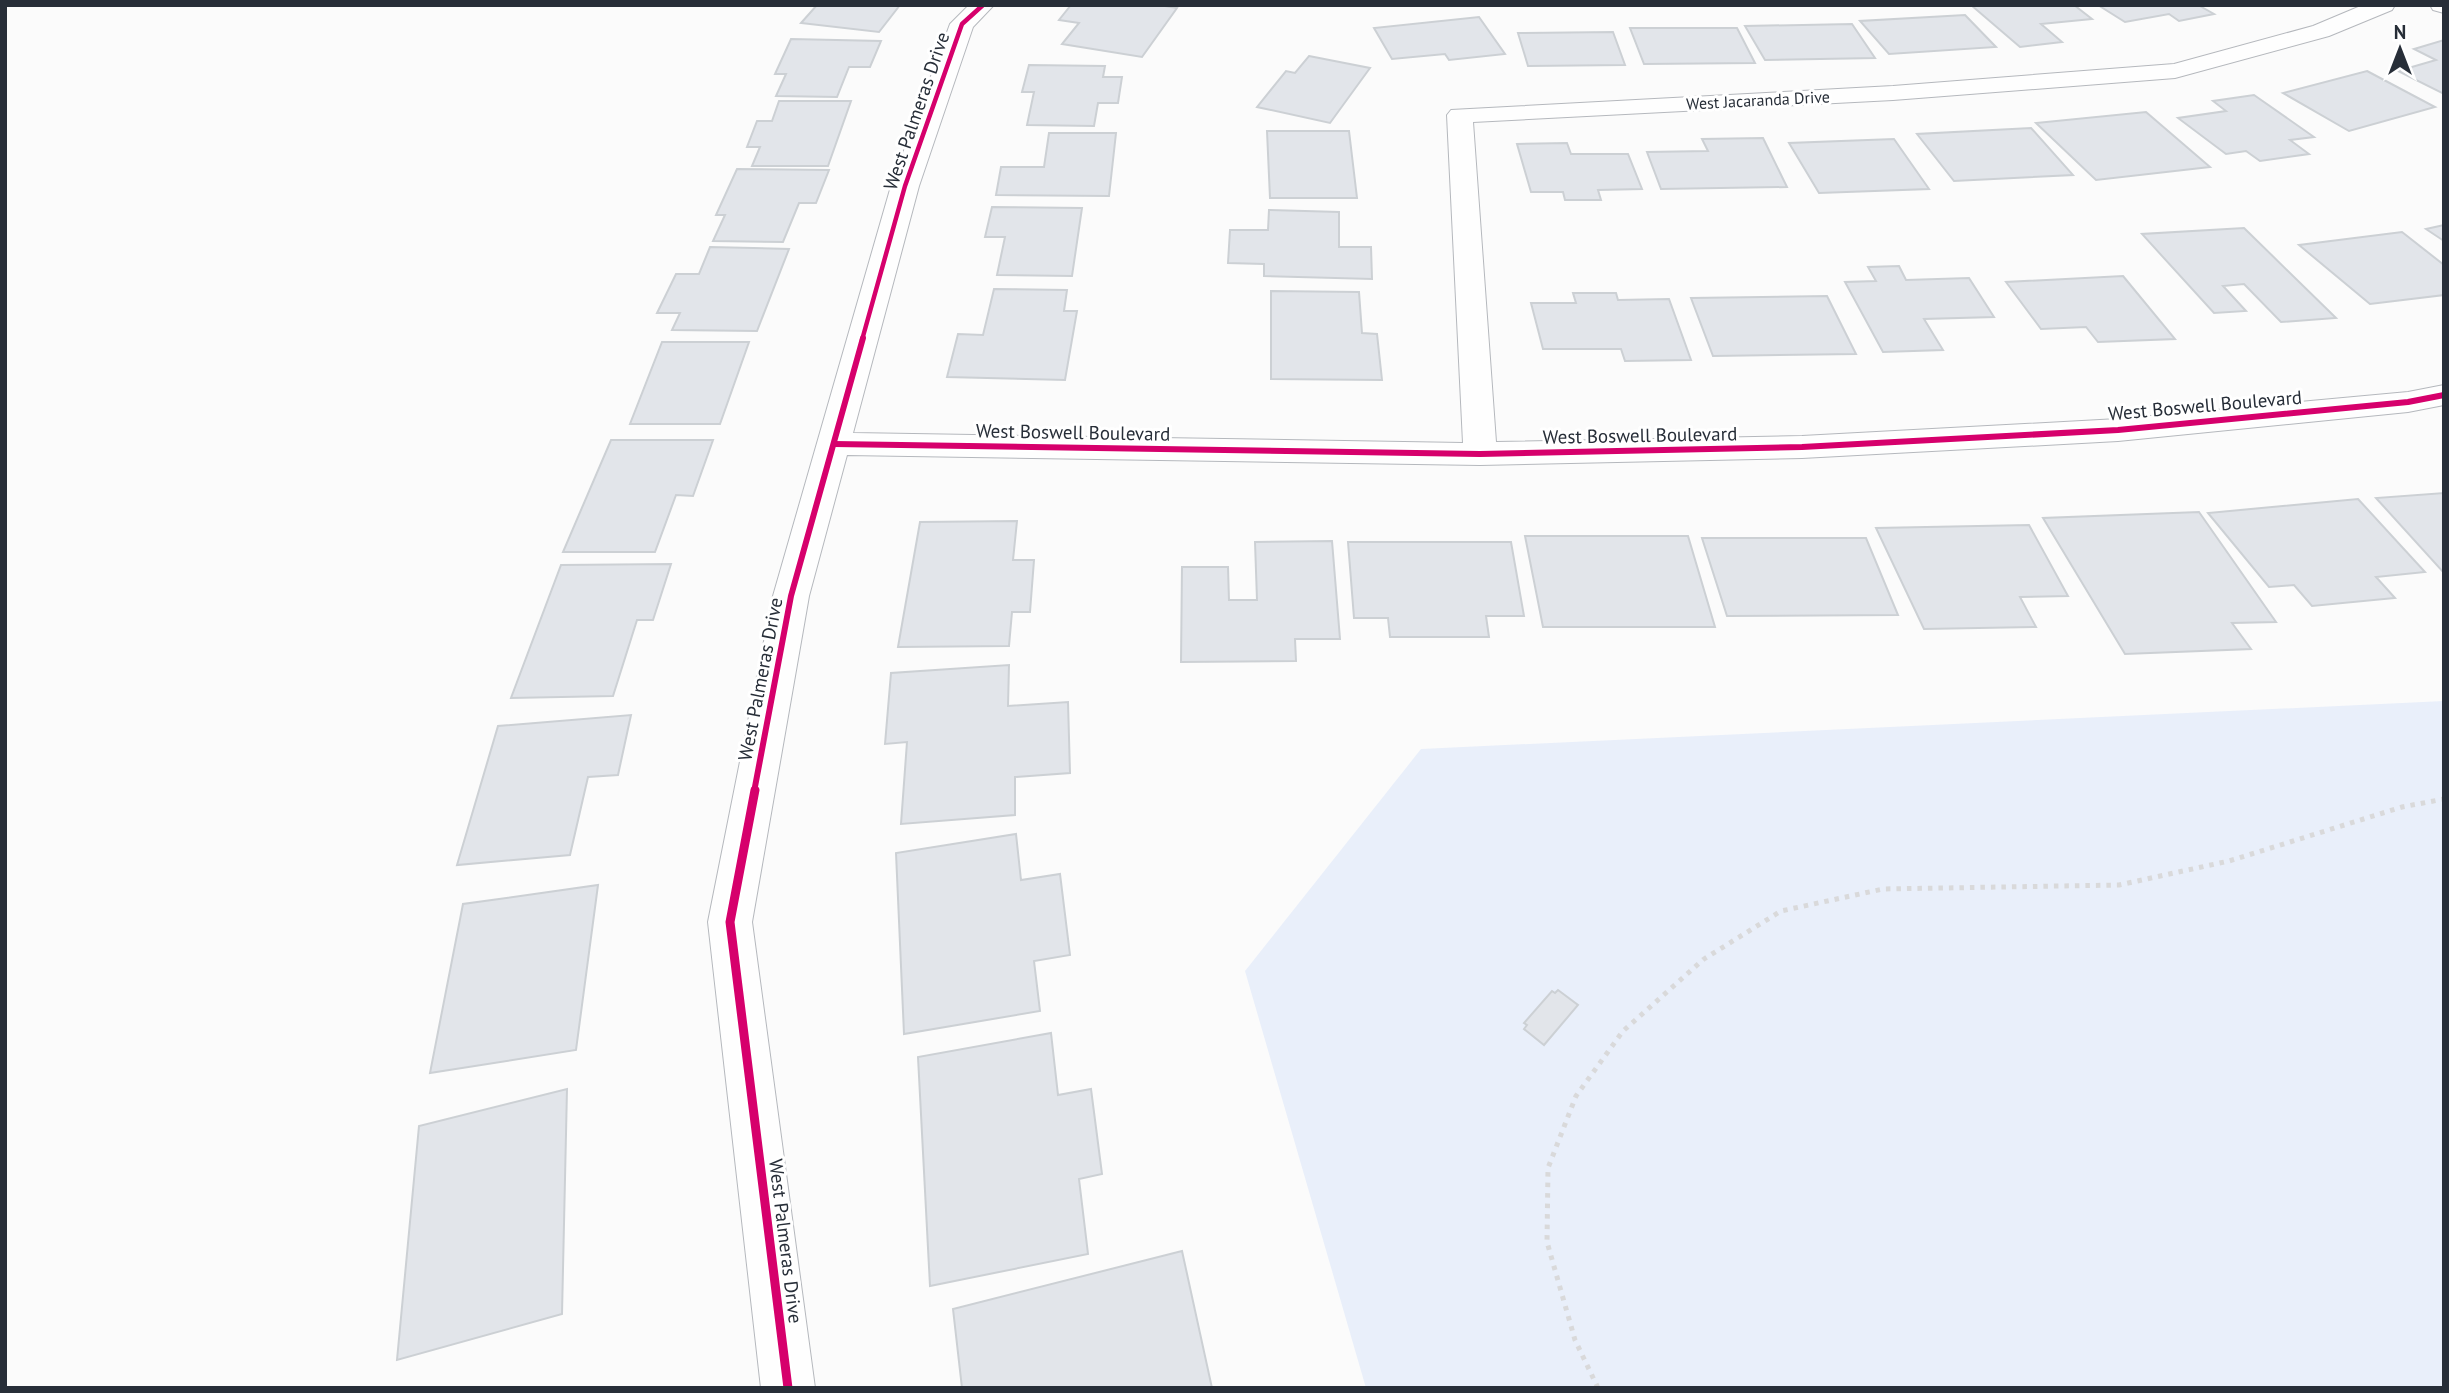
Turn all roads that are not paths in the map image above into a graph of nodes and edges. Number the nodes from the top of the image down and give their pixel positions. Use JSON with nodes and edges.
{"nodes":[{"id":1,"x":983,"y":5,"type":"edge"},
{"id":2,"x":2384,"y":5,"type":"edge"},
{"id":3,"x":2444,"y":395,"type":"edge"},
{"id":4,"x":834,"y":444,"type":"junction"},
{"id":5,"x":1480,"y":454,"type":"junction"},
{"id":6,"x":788,"y":1388,"type":"edge"}],
"edges":[{"from":1,"to":4,"type":"street","name":"West Palmeras Drive"},
{"from":2,"to":5,"type":"street","name":"West Jacaranda Drive"},
{"from":3,"to":5,"type":"street","name":"West Boswell Boulevard"},
{"from":4,"to":5,"type":"street","name":"West Boswell Boulevard"},
{"from":4,"to":6,"type":"street","name":"West Palmeras Drive"}]}
